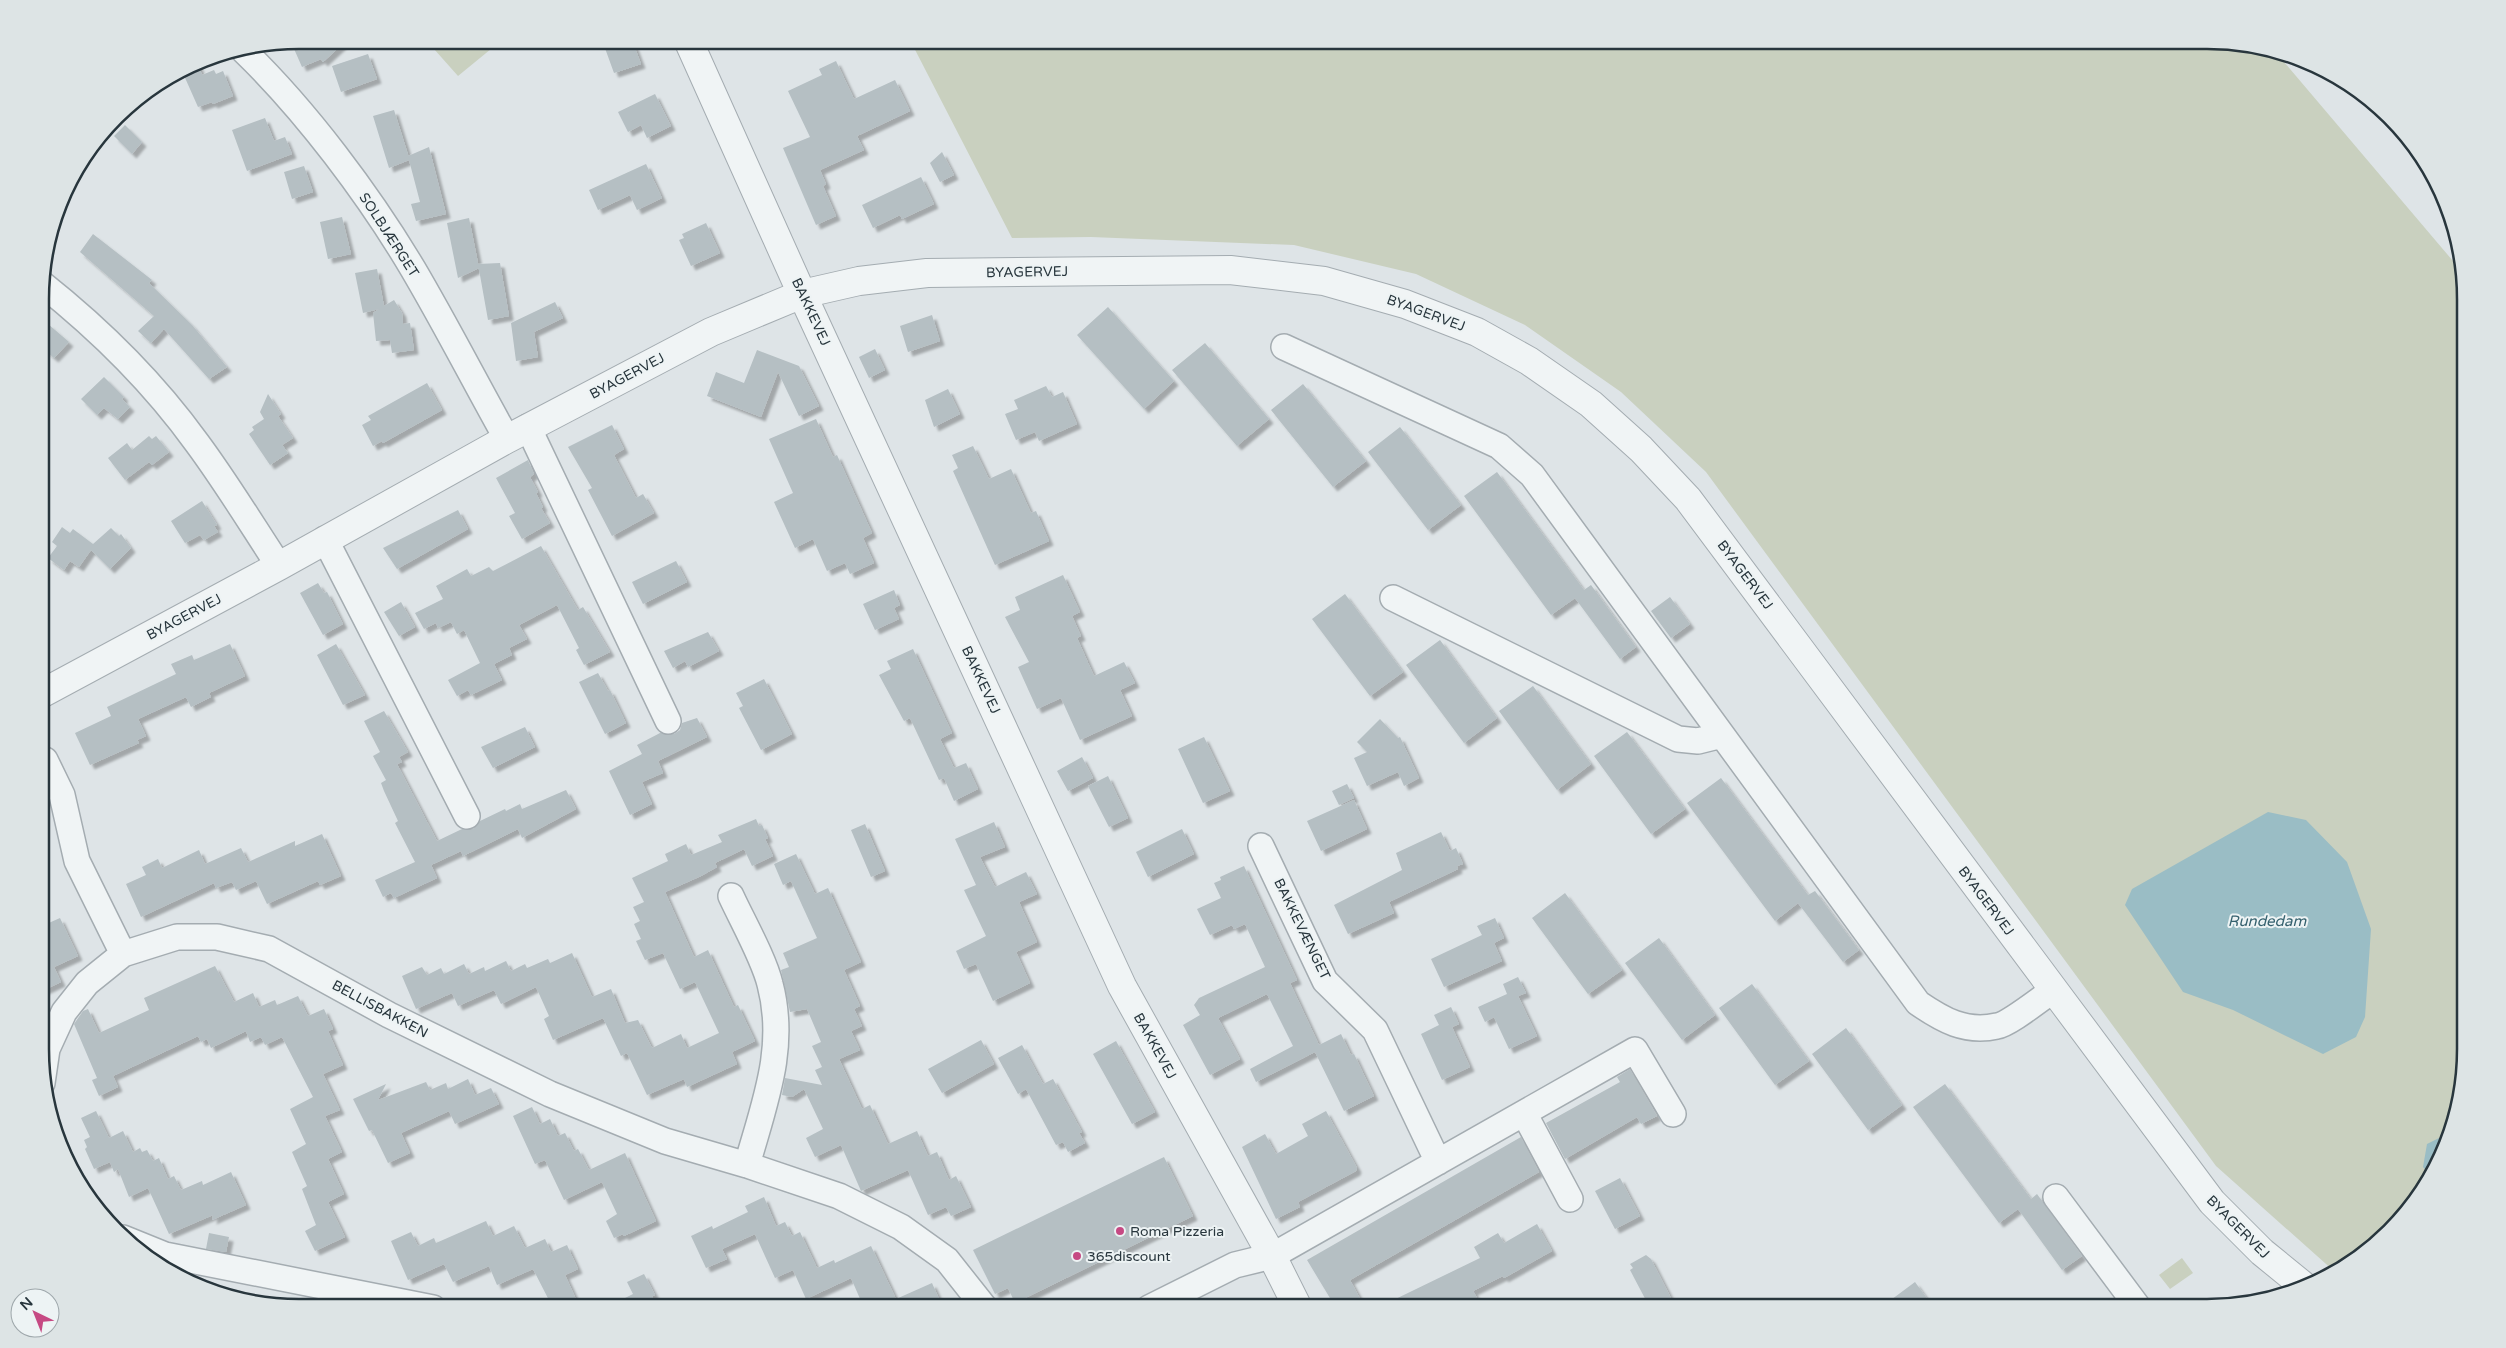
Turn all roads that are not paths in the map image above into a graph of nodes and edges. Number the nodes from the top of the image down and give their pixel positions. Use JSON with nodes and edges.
{"nodes":[{"id":1,"x":692,"y":49,"type":"edge"},
{"id":2,"x":247,"y":54,"type":"edge"},
{"id":3,"x":49,"y":290,"type":"edge"},
{"id":4,"x":802,"y":294,"type":"junction"},
{"id":5,"x":1284,"y":347,"type":"dead end"},
{"id":6,"x":517,"y":433,"type":"junction"},
{"id":7,"x":325,"y":539,"type":"junction"},
{"id":8,"x":279,"y":566,"type":"junction"},
{"id":9,"x":1393,"y":598,"type":"dead end"},
{"id":10,"x":49,"y":690,"type":"edge"},
{"id":11,"x":668,"y":721,"type":"dead end"},
{"id":12,"x":1722,"y":735,"type":"junction"},
{"id":13,"x":49,"y":768,"type":"edge"},
{"id":14,"x":467,"y":816,"type":"dead end"},
{"id":15,"x":1261,"y":846,"type":"dead end"},
{"id":16,"x":731,"y":896,"type":"dead end"},
{"id":17,"x":123,"y":954,"type":"junction"},
{"id":18,"x":2052,"y":991,"type":"junction"},
{"id":19,"x":49,"y":1040,"type":"edge"},
{"id":20,"x":1524,"y":1113,"type":"junction"},
{"id":21,"x":1673,"y":1114,"type":"dead end"},
{"id":22,"x":1438,"y":1162,"type":"junction"},
{"id":23,"x":747,"y":1165,"type":"junction"},
{"id":24,"x":2056,"y":1197,"type":"dead end"},
{"id":25,"x":1570,"y":1199,"type":"dead end"},
{"id":26,"x":146,"y":1247,"type":"edge"},
{"id":27,"x":1272,"y":1256,"type":"junction"},
{"id":28,"x":2299,"y":1282,"type":"edge"},
{"id":29,"x":387,"y":1299,"type":"edge"},
{"id":30,"x":978,"y":1299,"type":"edge"},
{"id":31,"x":1167,"y":1299,"type":"edge"},
{"id":32,"x":1294,"y":1299,"type":"edge"},
{"id":33,"x":2131,"y":1299,"type":"edge"}],
"edges":[{"from":1,"to":4,"type":"street","name":"BAKKEVEJ"},
{"from":2,"to":6,"type":"street","name":"SOLBJÆRGET"},
{"from":3,"to":8,"type":"street"},
{"from":4,"to":6,"type":"street","name":"BYAGERVEJ"},
{"from":4,"to":18,"type":"street","name":"BYAGERVEJ"},
{"from":4,"to":27,"type":"street","name":"BAKKEVEJ"},
{"from":5,"to":12,"type":"street"},
{"from":6,"to":7,"type":"street","name":"BYAGERVEJ"},
{"from":6,"to":11,"type":"street"},
{"from":7,"to":8,"type":"street","name":"BYAGERVEJ"},
{"from":7,"to":14,"type":"street"},
{"from":8,"to":10,"type":"street","name":"BYAGERVEJ"},
{"from":9,"to":12,"type":"street"},
{"from":12,"to":18,"type":"street"},
{"from":13,"to":17,"type":"street"},
{"from":15,"to":22,"type":"street","name":"BAKKEVÆNGET"},
{"from":16,"to":23,"type":"street"},
{"from":17,"to":19,"type":"street","name":"BELLISBAKKEN"},
{"from":17,"to":23,"type":"street","name":"BELLISBAKKEN"},
{"from":18,"to":28,"type":"street","name":"BYAGERVEJ"},
{"from":20,"to":21,"type":"street"},
{"from":20,"to":22,"type":"street"},
{"from":20,"to":25,"type":"street"},
{"from":22,"to":27,"type":"street"},
{"from":23,"to":30,"type":"street","name":"BELLISBAKKEN"},
{"from":24,"to":33,"type":"street"},
{"from":26,"to":29,"type":"street"},
{"from":27,"to":31,"type":"street"},
{"from":27,"to":32,"type":"street","name":"BAKKEVEJ"}]}
